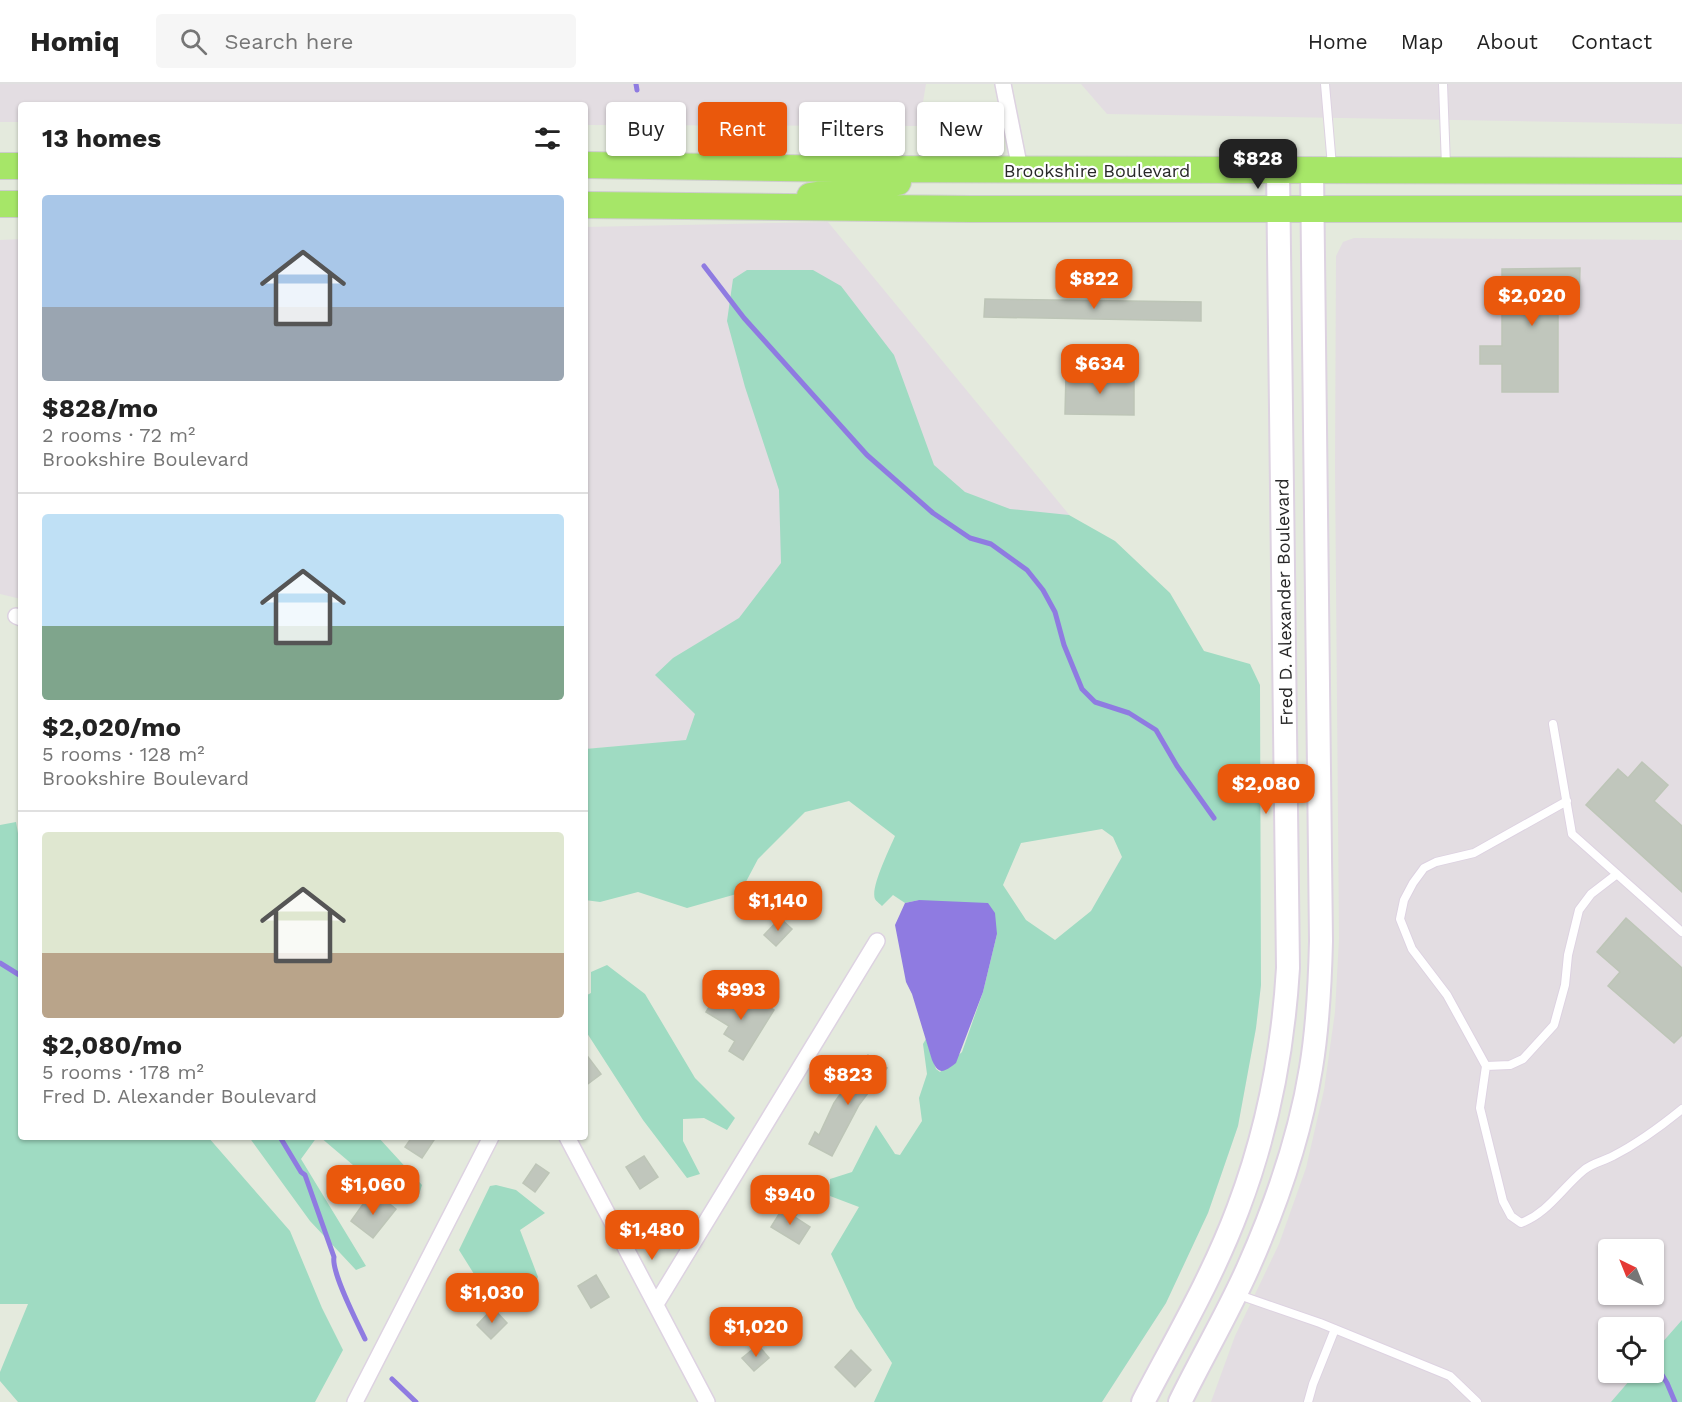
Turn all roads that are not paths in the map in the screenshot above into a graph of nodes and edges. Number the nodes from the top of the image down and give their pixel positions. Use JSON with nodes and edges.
{"nodes":[{"id":1,"x":1003,"y":84,"type":"edge"},
{"id":2,"x":1325,"y":84,"type":"edge"},
{"id":3,"x":1443,"y":84,"type":"edge"},
{"id":4,"x":588,"y":165,"type":"edge"},
{"id":5,"x":0,"y":166,"type":"edge"},
{"id":6,"x":18,"y":166,"type":"edge"},
{"id":7,"x":1020,"y":170,"type":"junction"},
{"id":8,"x":1191,"y":170,"type":"junction"},
{"id":9,"x":1278,"y":170,"type":"junction"},
{"id":10,"x":1322,"y":170,"type":"junction"},
{"id":11,"x":1447,"y":170,"type":"junction"},
{"id":12,"x":1682,"y":171,"type":"edge"},
{"id":13,"x":1682,"y":193,"type":"edge"},
{"id":14,"x":0,"y":204,"type":"edge"},
{"id":15,"x":18,"y":204,"type":"edge"},
{"id":16,"x":588,"y":205,"type":"edge"},
{"id":17,"x":738,"y":207,"type":"junction"},
{"id":18,"x":1038,"y":208,"type":"junction"},
{"id":19,"x":1279,"y":208,"type":"junction"},
{"id":20,"x":1312,"y":208,"type":"junction"},
{"id":21,"x":1556,"y":208,"type":"junction"},
{"id":22,"x":1682,"y":209,"type":"edge"},
{"id":23,"x":1553,"y":724,"type":"dead end"},
{"id":24,"x":1567,"y":801,"type":"junction"},
{"id":25,"x":1617,"y":874,"type":"junction"},
{"id":26,"x":1682,"y":932,"type":"edge"},
{"id":27,"x":877,"y":940,"type":"dead end"},
{"id":28,"x":1486,"y":1066,"type":"junction"},
{"id":29,"x":1682,"y":1109,"type":"edge"},
{"id":30,"x":489,"y":1140,"type":"edge"},
{"id":31,"x":569,"y":1140,"type":"edge"},
{"id":32,"x":1235,"y":1293,"type":"junction"},
{"id":33,"x":656,"y":1304,"type":"junction"},
{"id":34,"x":1335,"y":1329,"type":"junction"},
{"id":35,"x":355,"y":1402,"type":"edge"},
{"id":36,"x":707,"y":1402,"type":"edge"},
{"id":37,"x":1143,"y":1402,"type":"edge"},
{"id":38,"x":1180,"y":1402,"type":"edge"},
{"id":39,"x":1308,"y":1402,"type":"edge"},
{"id":40,"x":1477,"y":1402,"type":"edge"}],
"edges":[{"from":1,"to":7,"type":"street"},
{"from":2,"to":10,"type":"lane"},
{"from":3,"to":11,"type":"lane"},
{"from":4,"to":7,"type":"highway","name":"Brookshire Boulevard"},
{"from":5,"to":6,"type":"highway"},
{"from":7,"to":8,"type":"highway","name":"Brookshire Boulevard"},
{"from":7,"to":17,"type":"highway"},
{"from":8,"to":9,"type":"highway","name":"Brookshire Boulevard"},
{"from":8,"to":18,"type":"highway"},
{"from":9,"to":10,"type":"highway","name":"Brookshire Boulevard"},
{"from":9,"to":19,"type":"main road","name":"Fred D. Alexander Boulevard"},
{"from":10,"to":11,"type":"highway","name":"Brookshire Boulevard"},
{"from":10,"to":20,"type":"main road","name":"Fred D. Alexander Boulevard"},
{"from":11,"to":12,"type":"highway","name":"Brookshire Boulevard"},
{"from":13,"to":21,"type":"highway"},
{"from":14,"to":15,"type":"highway"},
{"from":16,"to":17,"type":"highway"},
{"from":17,"to":18,"type":"highway"},
{"from":18,"to":19,"type":"highway"},
{"from":19,"to":20,"type":"highway"},
{"from":19,"to":37,"type":"main road","name":"Fred D. Alexander Boulevard"},
{"from":20,"to":21,"type":"highway"},
{"from":20,"to":32,"type":"main road","name":"Fred D. Alexander Boulevard"},
{"from":21,"to":22,"type":"highway"},
{"from":23,"to":24,"type":"lane"},
{"from":24,"to":25,"type":"lane"},
{"from":24,"to":28,"type":"lane"},
{"from":25,"to":26,"type":"lane"},
{"from":25,"to":28,"type":"lane"},
{"from":27,"to":33,"type":"street"},
{"from":28,"to":29,"type":"lane"},
{"from":30,"to":35,"type":"street"},
{"from":31,"to":33,"type":"street"},
{"from":32,"to":34,"type":"lane"},
{"from":32,"to":38,"type":"main road","name":"Fred D. Alexander Boulevard"},
{"from":33,"to":36,"type":"street"},
{"from":34,"to":39,"type":"lane"},
{"from":34,"to":40,"type":"lane"}]}
